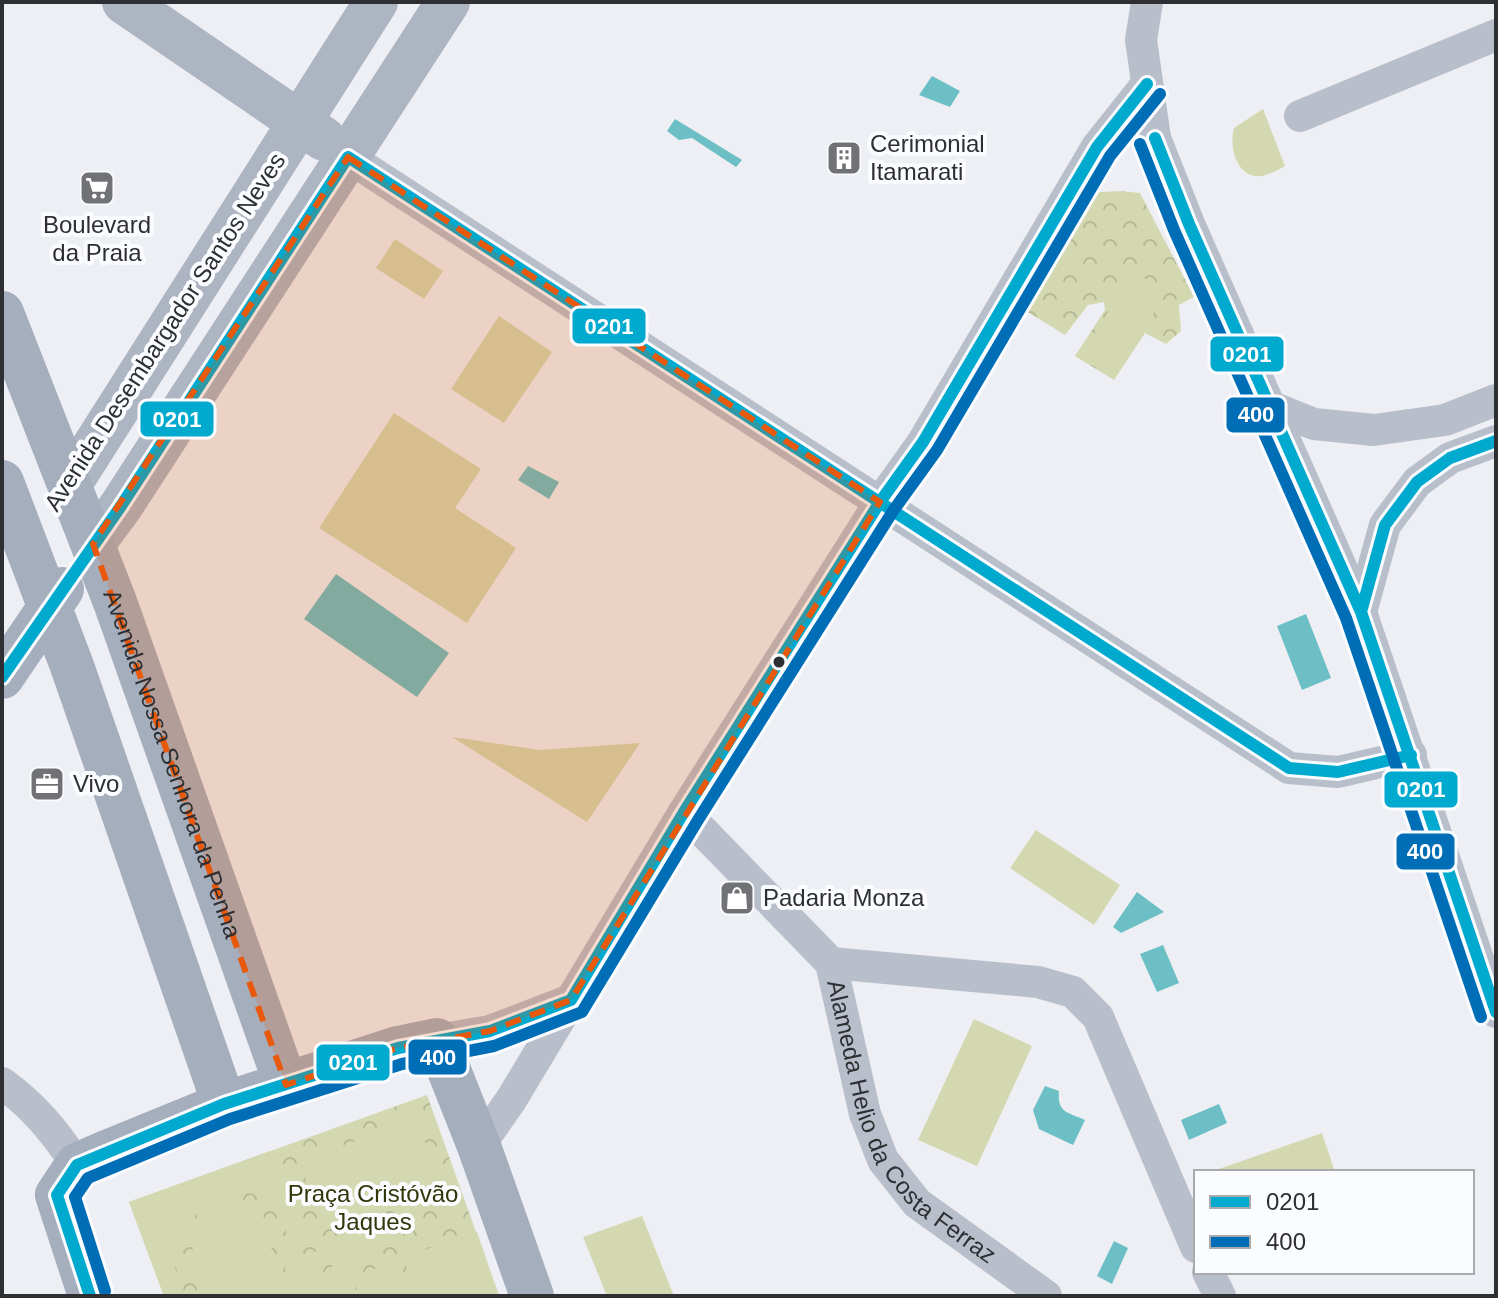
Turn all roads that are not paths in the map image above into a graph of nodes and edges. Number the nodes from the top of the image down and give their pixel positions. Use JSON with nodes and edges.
{"nodes":[{"id":1,"x":124,"y":2,"type":"edge"},
{"id":2,"x":376,"y":2,"type":"edge"},
{"id":3,"x":448,"y":2,"type":"edge"},
{"id":4,"x":1147,"y":2,"type":"edge"},
{"id":5,"x":1496,"y":35,"type":"edge"},
{"id":6,"x":1147,"y":84,"type":"junction"},
{"id":7,"x":1300,"y":116,"type":"dead end"},
{"id":8,"x":300,"y":122,"type":"junction"},
{"id":9,"x":348,"y":157,"type":"junction"},
{"id":10,"x":2,"y":313,"type":"edge"},
{"id":11,"x":1496,"y":400,"type":"edge"},
{"id":12,"x":1272,"y":407,"type":"junction"},
{"id":13,"x":1496,"y":441,"type":"edge"},
{"id":14,"x":2,"y":482,"type":"edge"},
{"id":15,"x":70,"y":484,"type":"junction"},
{"id":16,"x":880,"y":502,"type":"junction"},
{"id":17,"x":93,"y":544,"type":"junction"},
{"id":18,"x":14,"y":563,"type":"edge"},
{"id":19,"x":49,"y":607,"type":"junction"},
{"id":20,"x":1361,"y":612,"type":"junction"},
{"id":21,"x":2,"y":677,"type":"edge"},
{"id":22,"x":1411,"y":755,"type":"junction"},
{"id":23,"x":684,"y":812,"type":"junction"},
{"id":24,"x":831,"y":963,"type":"junction"},
{"id":25,"x":571,"y":1000,"type":"junction"},
{"id":26,"x":1496,"y":1012,"type":"edge"},
{"id":27,"x":437,"y":1040,"type":"junction"},
{"id":28,"x":2,"y":1083,"type":"edge"},
{"id":29,"x":286,"y":1085,"type":"junction"},
{"id":30,"x":224,"y":1104,"type":"junction"},
{"id":31,"x":479,"y":1146,"type":"junction"},
{"id":32,"x":77,"y":1165,"type":"junction"},
{"id":33,"x":1194,"y":1242,"type":"edge"},
{"id":34,"x":1207,"y":1274,"type":"edge"},
{"id":35,"x":1208,"y":1274,"type":"edge"},
{"id":36,"x":90,"y":1296,"type":"edge"},
{"id":37,"x":532,"y":1296,"type":"edge"},
{"id":38,"x":1046,"y":1296,"type":"edge"},
{"id":39,"x":1212,"y":1296,"type":"edge"},
{"id":40,"x":1220,"y":1296,"type":"edge"}],
"edges":[{"from":1,"to":8,"type":"main road"},
{"from":2,"to":8,"type":"main road","name":"Avenida Desembargador Santos Neves"},
{"from":3,"to":9,"type":"main road"},
{"from":4,"to":6,"type":"street"},
{"from":5,"to":7,"type":"street"},
{"from":6,"to":12,"type":"street"},
{"from":6,"to":16,"type":"street"},
{"from":8,"to":9,"type":"main road"},
{"from":8,"to":15,"type":"main road","name":"Avenida Desembargador Santos Neves"},
{"from":9,"to":16,"type":"street"},
{"from":9,"to":17,"type":"main road"},
{"from":10,"to":15,"type":"main road","name":"Avenida Nossa Senhora da Penha"},
{"from":11,"to":12,"type":"street"},
{"from":12,"to":20,"type":"street"},
{"from":13,"to":20,"type":"street"},
{"from":14,"to":18,"type":"main road"},
{"from":15,"to":17,"type":"main road","name":"Avenida Nossa Senhora da Penha"},
{"from":15,"to":18,"type":"main road","name":"Avenida Desembargador Santos Neves"},
{"from":16,"to":22,"type":"street"},
{"from":16,"to":23,"type":"street"},
{"from":17,"to":19,"type":"main road"},
{"from":17,"to":29,"type":"main road","name":"Avenida Nossa Senhora da Penha"},
{"from":18,"to":19,"type":"main road"},
{"from":19,"to":21,"type":"main road"},
{"from":19,"to":30,"type":"main road"},
{"from":20,"to":22,"type":"street"},
{"from":22,"to":26,"type":"street"},
{"from":23,"to":24,"type":"street","name":"Alameda Helio da Costa Ferraz"},
{"from":23,"to":25,"type":"street"},
{"from":24,"to":33,"type":"street","name":"Alameda Helio da Costa Ferraz"},
{"from":24,"to":38,"type":"street","name":"Alameda Helio da Costa Ferraz"},
{"from":25,"to":27,"type":"street"},
{"from":25,"to":31,"type":"street"},
{"from":27,"to":29,"type":"main road"},
{"from":27,"to":31,"type":"main road"},
{"from":28,"to":32,"type":"street"},
{"from":29,"to":30,"type":"main road"},
{"from":30,"to":32,"type":"main road"},
{"from":31,"to":37,"type":"main road"},
{"from":32,"to":36,"type":"main road"},
{"from":34,"to":39,"type":"street"},
{"from":35,"to":40,"type":"street"}]}
